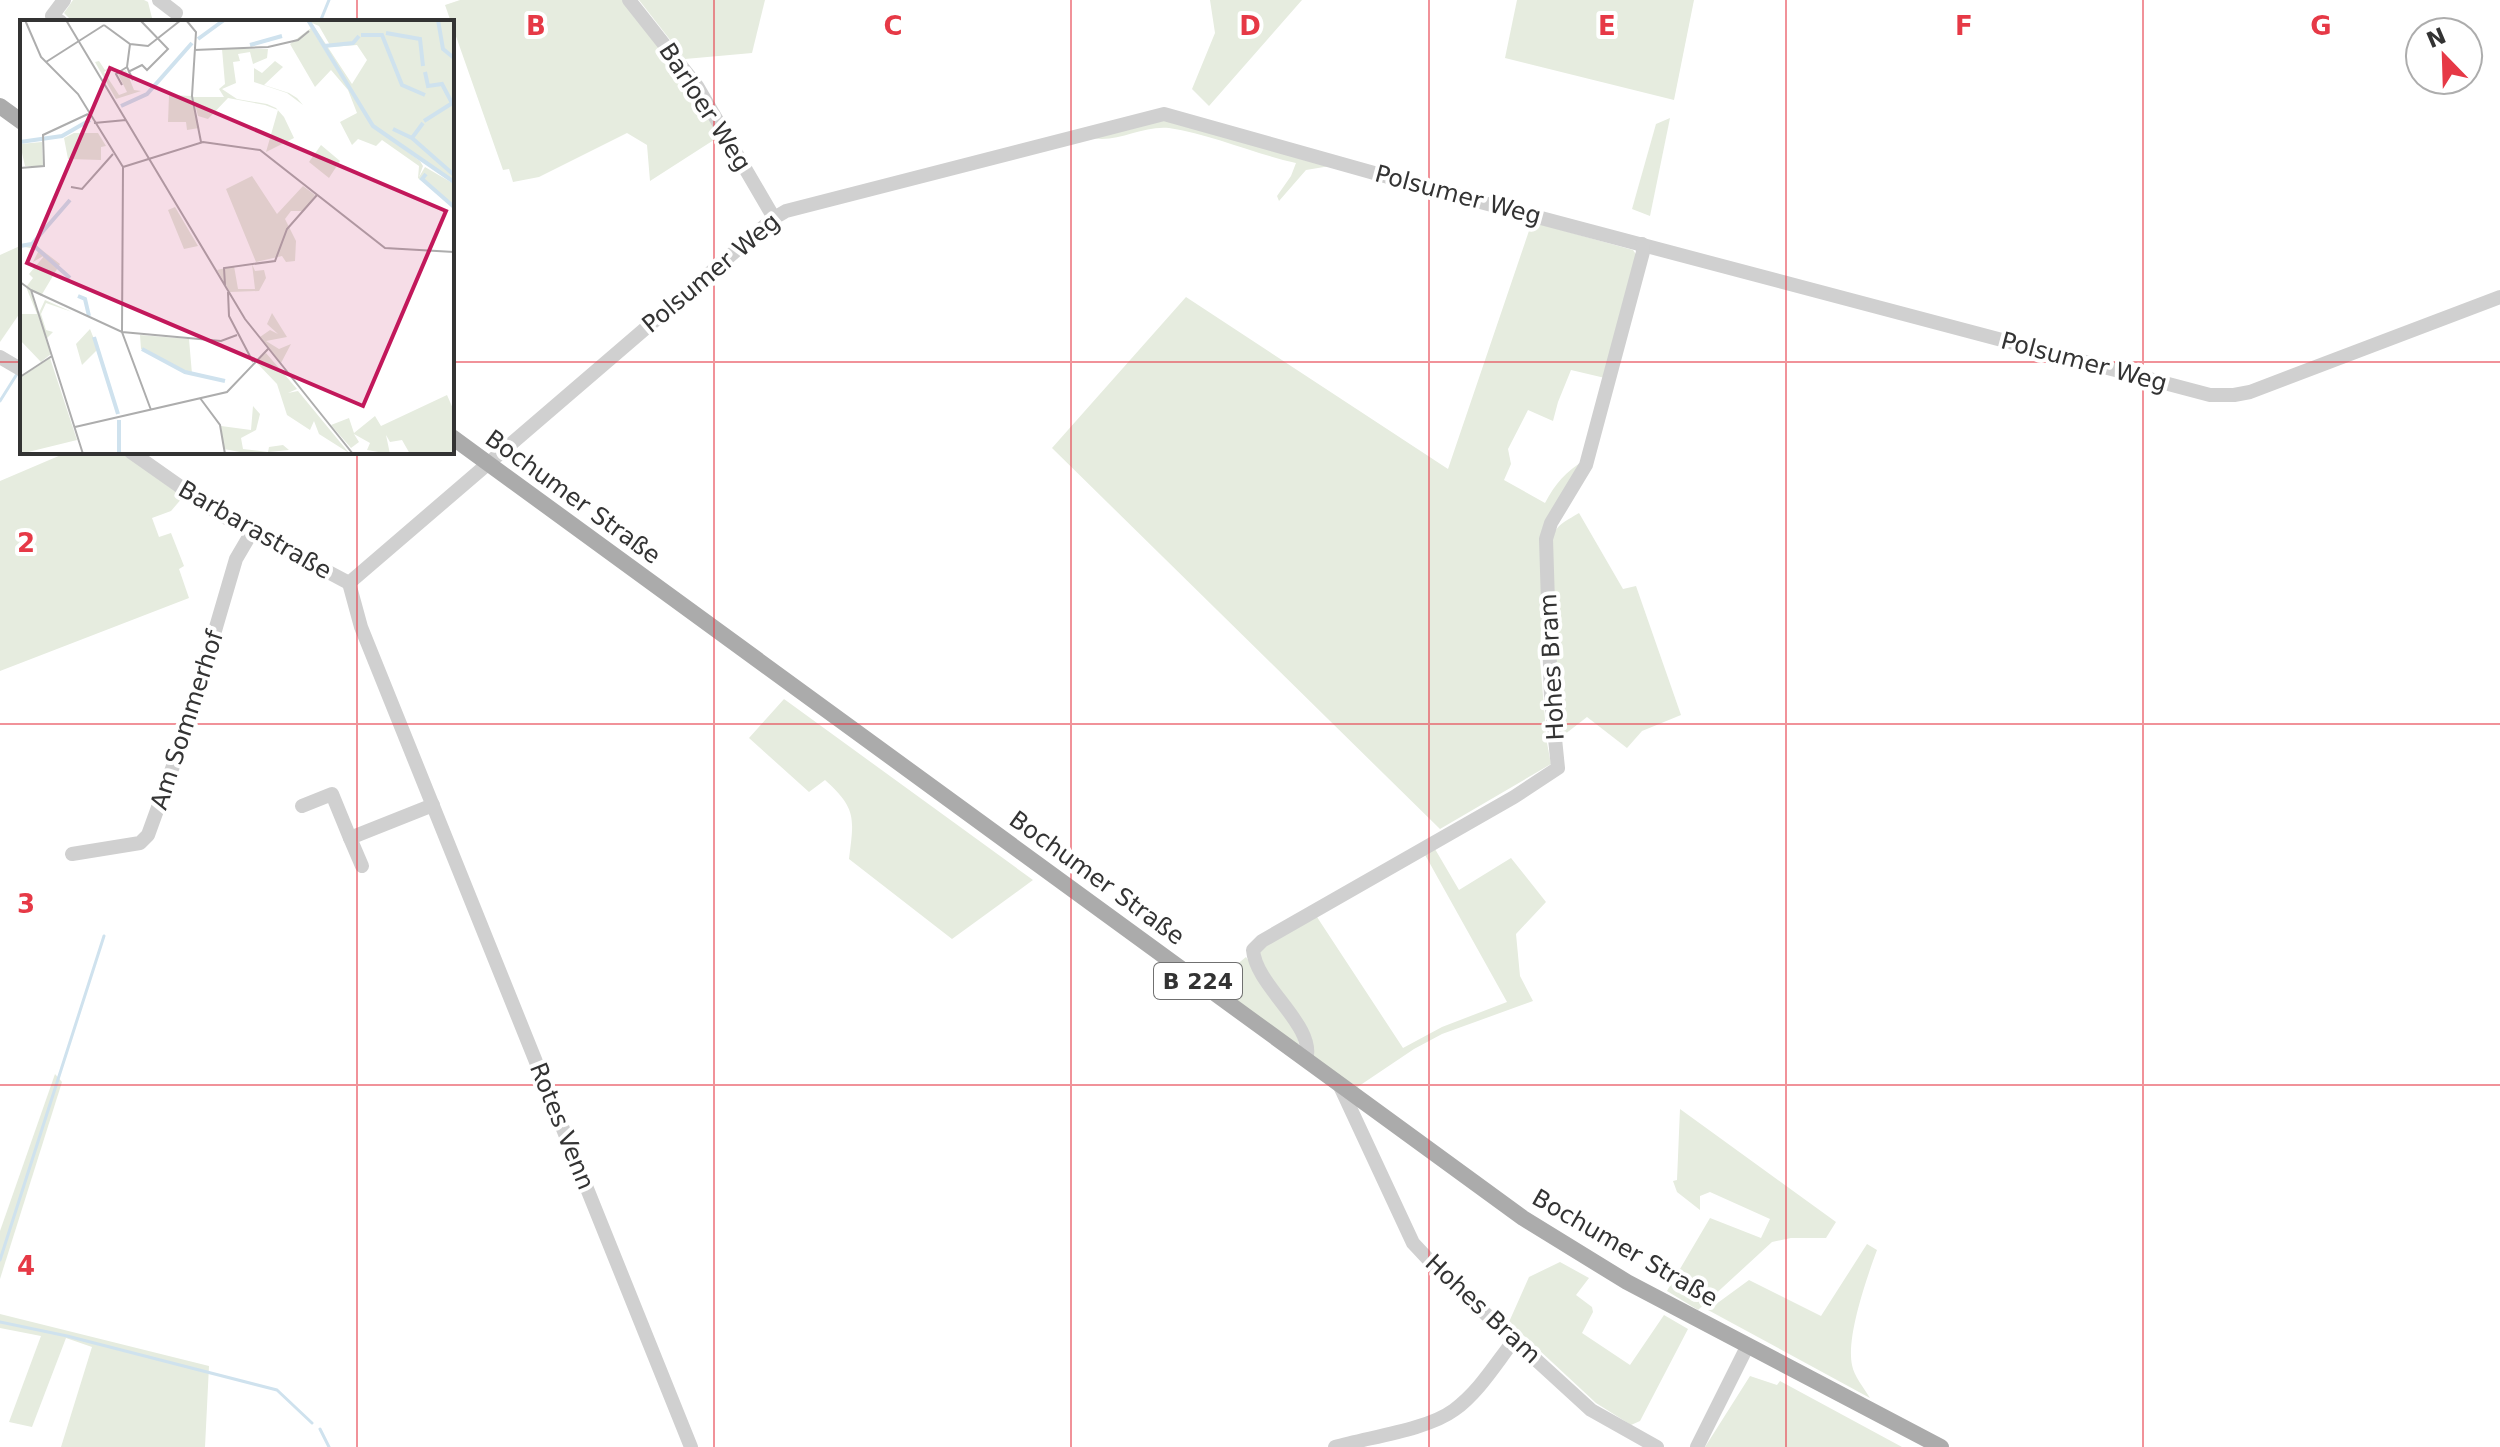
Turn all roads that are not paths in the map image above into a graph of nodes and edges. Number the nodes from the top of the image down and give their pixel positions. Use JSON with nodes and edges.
{"nodes":[{"id":1,"x":64,"y":0,"type":"edge"},
{"id":2,"x":159,"y":0,"type":"edge"},
{"id":3,"x":629,"y":0,"type":"edge"},
{"id":4,"x":176,"y":13,"type":"dead end"},
{"id":5,"x":58,"y":20,"type":"edge"},
{"id":6,"x":0,"y":106,"type":"edge"},
{"id":7,"x":20,"y":121,"type":"edge"},
{"id":8,"x":774,"y":218,"type":"junction"},
{"id":9,"x":1642,"y":244,"type":"junction"},
{"id":10,"x":2500,"y":297,"type":"edge"},
{"id":11,"x":454,"y":438,"type":"edge"},
{"id":12,"x":134,"y":454,"type":"edge"},
{"id":13,"x":487,"y":463,"type":"junction"},
{"id":14,"x":253,"y":530,"type":"junction"},
{"id":15,"x":349,"y":583,"type":"junction"},
{"id":16,"x":433,"y":805,"type":"junction"},
{"id":17,"x":302,"y":806,"type":"dead end"},
{"id":18,"x":350,"y":838,"type":"junction"},
{"id":19,"x":72,"y":854,"type":"dead end"},
{"id":20,"x":362,"y":866,"type":"dead end"},
{"id":21,"x":1306,"y":1060,"type":"junction"},
{"id":22,"x":1339,"y":1084,"type":"junction"},
{"id":23,"x":1515,"y":1339,"type":"junction"},
{"id":24,"x":1748,"y":1345,"type":"junction"},
{"id":25,"x":691,"y":1447,"type":"edge"},
{"id":26,"x":1335,"y":1447,"type":"edge"},
{"id":27,"x":1657,"y":1447,"type":"edge"},
{"id":28,"x":1697,"y":1447,"type":"edge"},
{"id":29,"x":1941,"y":1447,"type":"edge"}],
"edges":[{"from":1,"to":5,"type":"street"},
{"from":2,"to":4,"type":"street"},
{"from":3,"to":8,"type":"street","name":"Barloer Weg"},
{"from":6,"to":7,"type":"main road"},
{"from":8,"to":9,"type":"street","name":"Polsumer Weg"},
{"from":8,"to":13,"type":"street","name":"Polsumer Weg"},
{"from":9,"to":10,"type":"street","name":"Polsumer Weg"},
{"from":9,"to":21,"type":"street","name":"Hohes Bram"},
{"from":11,"to":13,"type":"main road","name":"Bochumer Straße","number":"B 224"},
{"from":12,"to":14,"type":"street","name":"Barbarastraße"},
{"from":13,"to":15,"type":"street","name":"Barbarastraße"},
{"from":13,"to":21,"type":"main road","name":"Bochumer Straße","number":"B 224"},
{"from":14,"to":15,"type":"street","name":"Barbarastraße"},
{"from":14,"to":19,"type":"street","name":"Am Sommerhof"},
{"from":15,"to":16,"type":"street","name":"Rotes Venn"},
{"from":16,"to":18,"type":"street"},
{"from":16,"to":25,"type":"street","name":"Rotes Venn"},
{"from":17,"to":18,"type":"street"},
{"from":18,"to":20,"type":"street"},
{"from":21,"to":22,"type":"main road","name":"Bochumer Straße","number":"B 224"},
{"from":22,"to":23,"type":"street","name":"Hohes Bram"},
{"from":22,"to":24,"type":"main road","name":"Bochumer Straße","number":"B 224"},
{"from":23,"to":26,"type":"street"},
{"from":23,"to":27,"type":"street","name":"Hohes Bram"},
{"from":24,"to":28,"type":"street"},
{"from":24,"to":29,"type":"main road","name":"Bochumer Straße","number":"B 224"}]}
